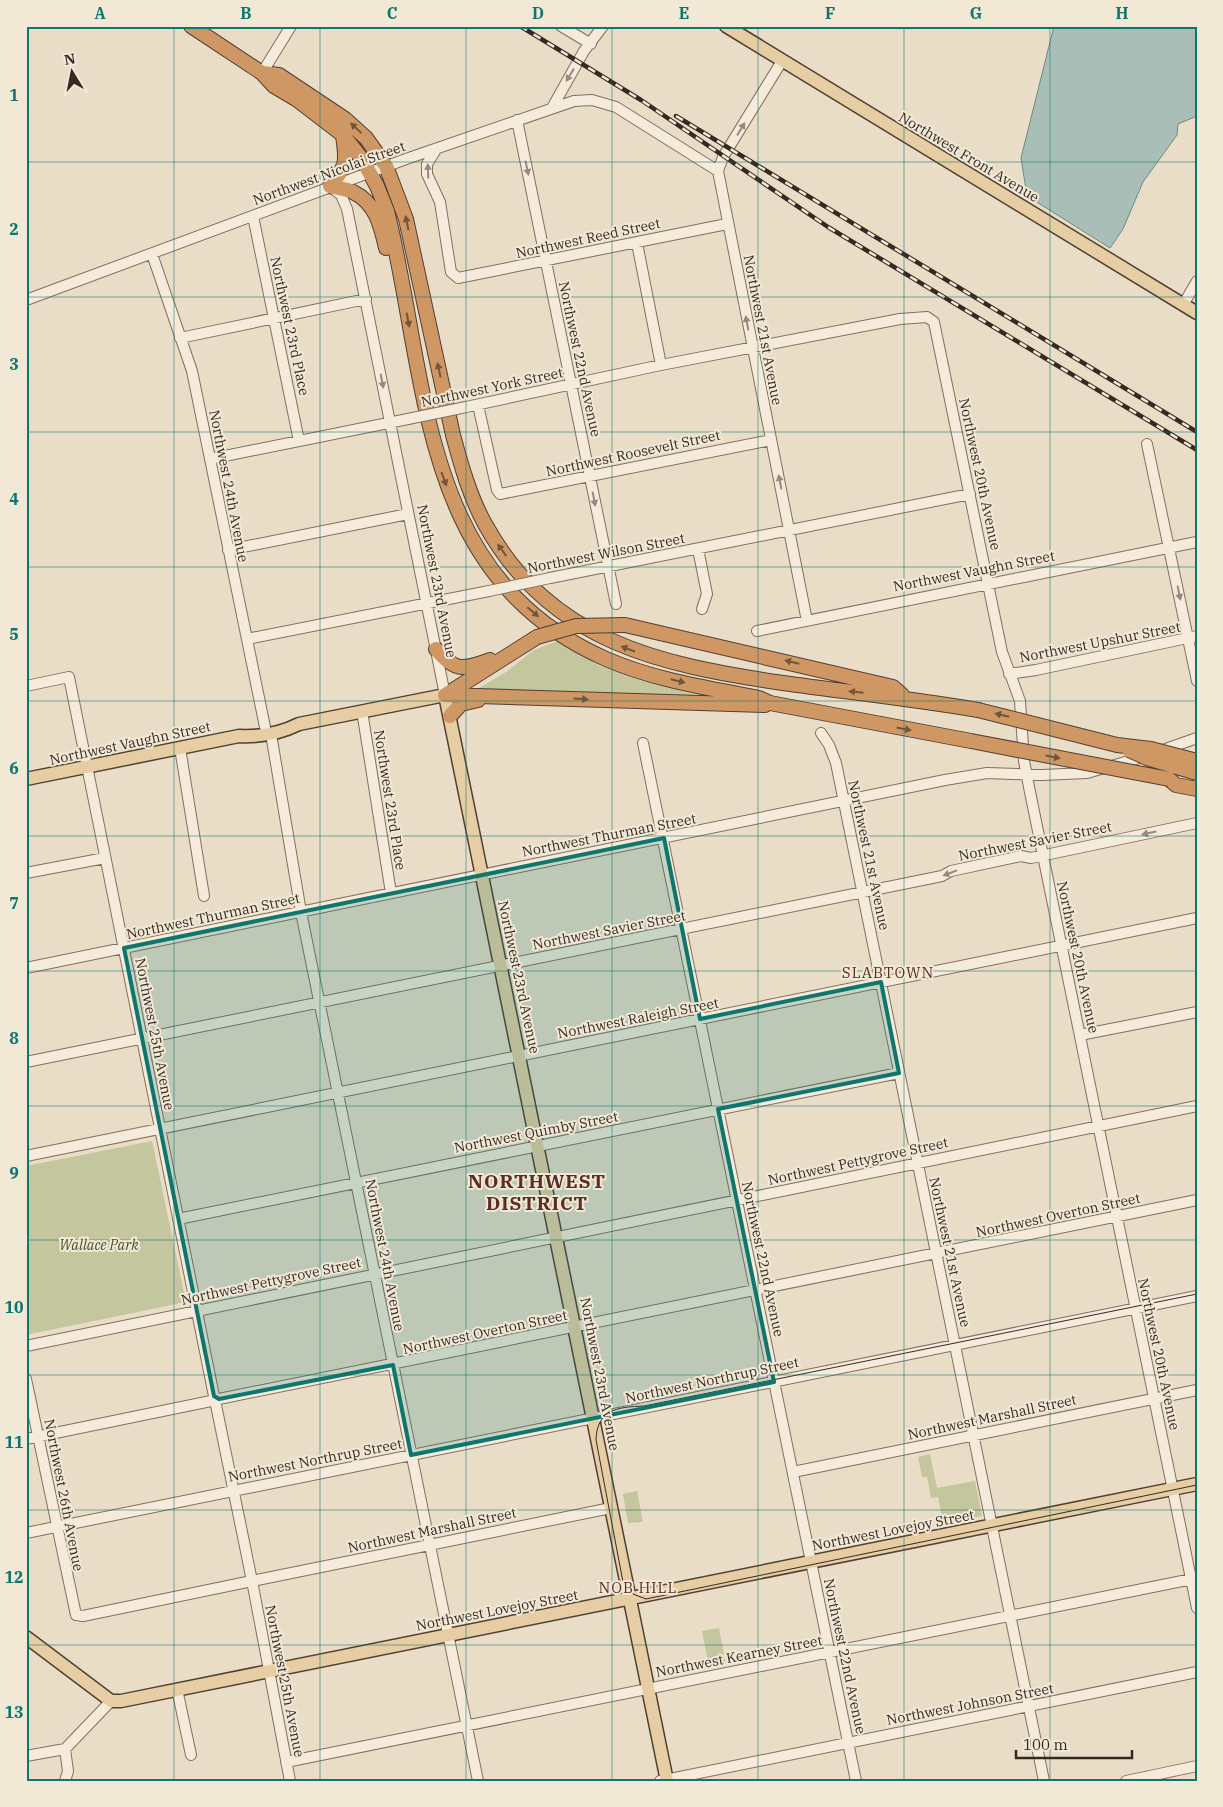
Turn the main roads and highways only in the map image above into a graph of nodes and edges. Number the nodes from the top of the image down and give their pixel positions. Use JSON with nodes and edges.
{"nodes":[{"id":1,"x":726,"y":26,"type":"edge"},
{"id":2,"x":195,"y":27,"type":"edge"},
{"id":3,"x":262,"y":72,"type":"junction"},
{"id":4,"x":343,"y":135,"type":"junction"},
{"id":5,"x":402,"y":294,"type":"junction"},
{"id":6,"x":1197,"y":313,"type":"edge"},
{"id":7,"x":519,"y":648,"type":"junction"},
{"id":8,"x":436,"y":649,"type":"road end"},
{"id":9,"x":445,"y":695,"type":"junction"},
{"id":10,"x":559,"y":698,"type":"junction"},
{"id":11,"x":904,"y":698,"type":"junction"},
{"id":12,"x":770,"y":703,"type":"junction"},
{"id":13,"x":450,"y":716,"type":"junction"},
{"id":14,"x":1117,"y":745,"type":"junction"},
{"id":15,"x":1197,"y":760,"type":"edge"},
{"id":16,"x":1197,"y":773,"type":"edge"},
{"id":17,"x":26,"y":779,"type":"edge"},
{"id":18,"x":1169,"y":779,"type":"junction"},
{"id":19,"x":1197,"y":780,"type":"edge"},
{"id":20,"x":1197,"y":789,"type":"edge"},
{"id":21,"x":1197,"y":1484,"type":"edge"},
{"id":22,"x":630,"y":1599,"type":"junction"},
{"id":23,"x":26,"y":1637,"type":"edge"},
{"id":24,"x":665,"y":1780,"type":"edge"}],
"edges":[{"from":1,"to":6,"type":"main road","name":"Northwest Front Avenue"},
{"from":2,"to":3,"type":"highway"},
{"from":3,"to":4,"type":"highway"},
{"from":11,"to":3,"type":"highway","one_way":true},
{"from":4,"to":5,"type":"highway"},
{"from":4,"to":5,"type":"highway"},
{"from":5,"to":12,"type":"highway","one_way":true},
{"from":7,"to":8,"type":"highway"},
{"from":7,"to":9,"type":"highway"},
{"from":11,"to":7,"type":"highway","one_way":true,"bridge":true},
{"from":9,"to":10,"type":"highway"},
{"from":9,"to":13,"type":"main road","name":"Northwest 23rd Avenue"},
{"from":9,"to":17,"type":"main road","name":"Northwest Vaughn Street"},
{"from":10,"to":12,"type":"highway","one_way":true},
{"from":10,"to":13,"type":"highway"},
{"from":14,"to":11,"type":"highway","one_way":true,"bridge":true},
{"from":12,"to":18,"type":"highway","one_way":true,"bridge":true},
{"from":13,"to":22,"type":"main road","name":"Northwest 23rd Avenue"},
{"from":14,"to":15,"type":"highway","bridge":true},
{"from":14,"to":16,"type":"highway","bridge":true},
{"from":18,"to":19,"type":"highway"},
{"from":18,"to":20,"type":"highway"},
{"from":21,"to":22,"type":"main road","name":"Northwest Lovejoy Street"},
{"from":22,"to":23,"type":"main road","name":"Northwest Lovejoy Street"},
{"from":22,"to":24,"type":"main road","name":"Northwest 23rd Avenue"}]}
